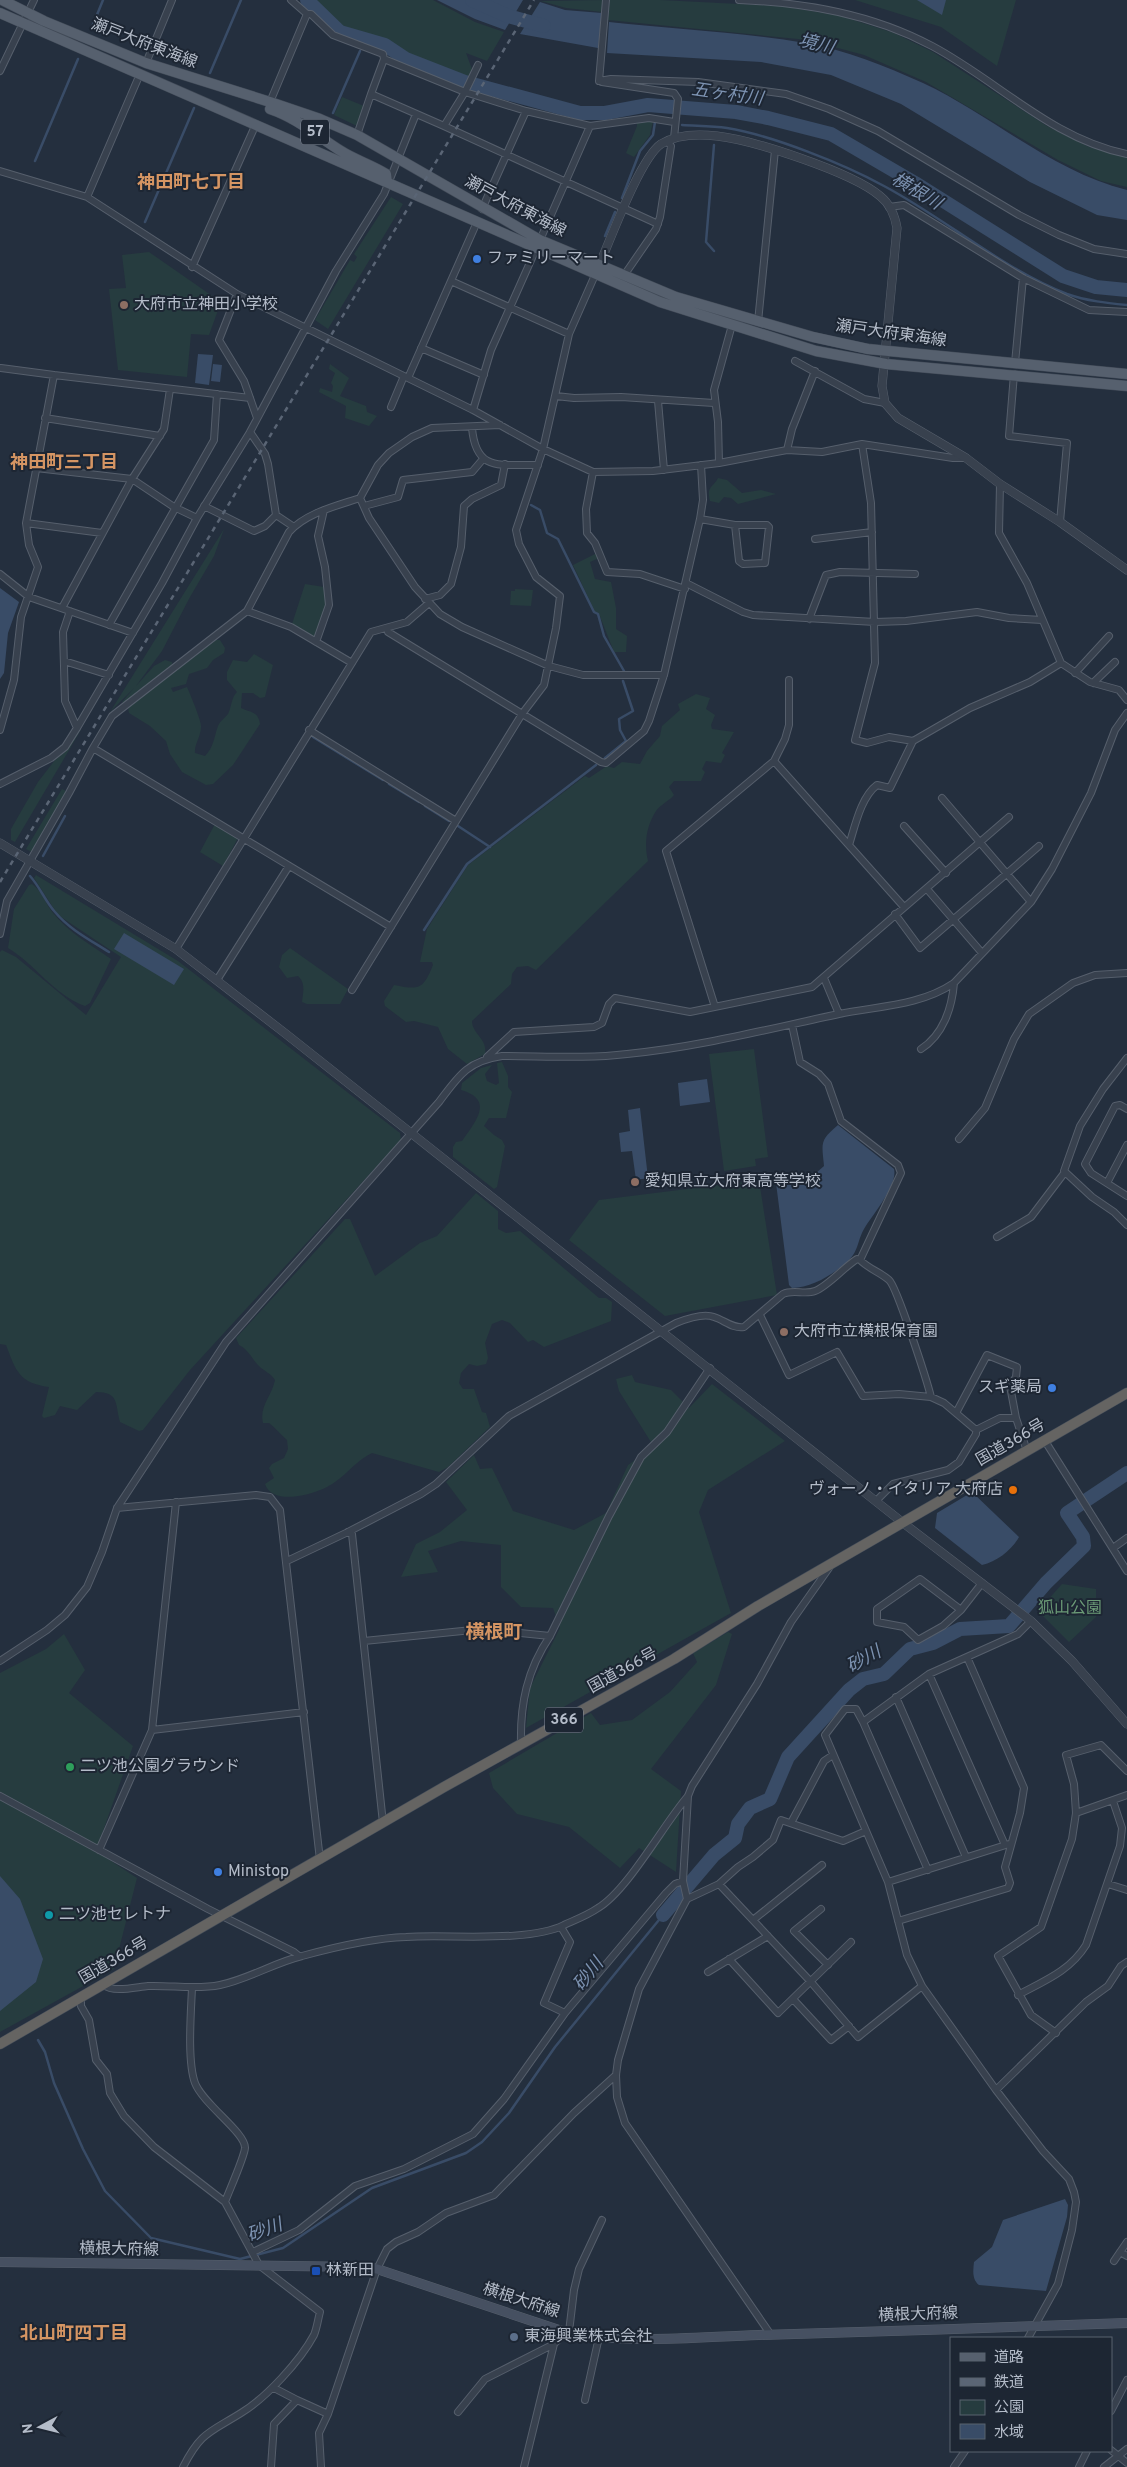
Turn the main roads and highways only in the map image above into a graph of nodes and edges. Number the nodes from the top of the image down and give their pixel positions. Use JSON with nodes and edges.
{"nodes":[{"id":1,"x":2,"y":0,"type":"edge"},
{"id":2,"x":0,"y":13,"type":"edge"},
{"id":3,"x":233,"y":92,"type":"junction"},
{"id":4,"x":387,"y":182,"type":"junction"},
{"id":5,"x":538,"y":244,"type":"junction"},
{"id":6,"x":1127,"y":374,"type":"edge"},
{"id":7,"x":1127,"y":386,"type":"edge"},
{"id":8,"x":1127,"y":1393,"type":"edge"},
{"id":9,"x":0,"y":2044,"type":"edge"},
{"id":10,"x":0,"y":2262,"type":"edge"},
{"id":11,"x":1127,"y":2322,"type":"edge"}],
"edges":[{"from":1,"to":3,"type":"main road","name":"瀬戸大府東海線","number":"57"},
{"from":2,"to":4,"type":"main road","name":"瀬戸大府東海線","number":"57"},
{"from":3,"to":4,"type":"main road","number":"57"},
{"from":3,"to":5,"type":"main road","name":"瀬戸大府東海線","number":"57"},
{"from":4,"to":5,"type":"main road","name":"瀬戸大府東海線","number":"57"},
{"from":5,"to":6,"type":"main road","name":"瀬戸大府東海線","number":"57"},
{"from":5,"to":7,"type":"main road","name":"瀬戸大府東海線","number":"57"},
{"from":8,"to":9,"type":"highway","name":"国道366号","number":"366"},
{"from":10,"to":11,"type":"main road","name":"横根大府線"}]}
